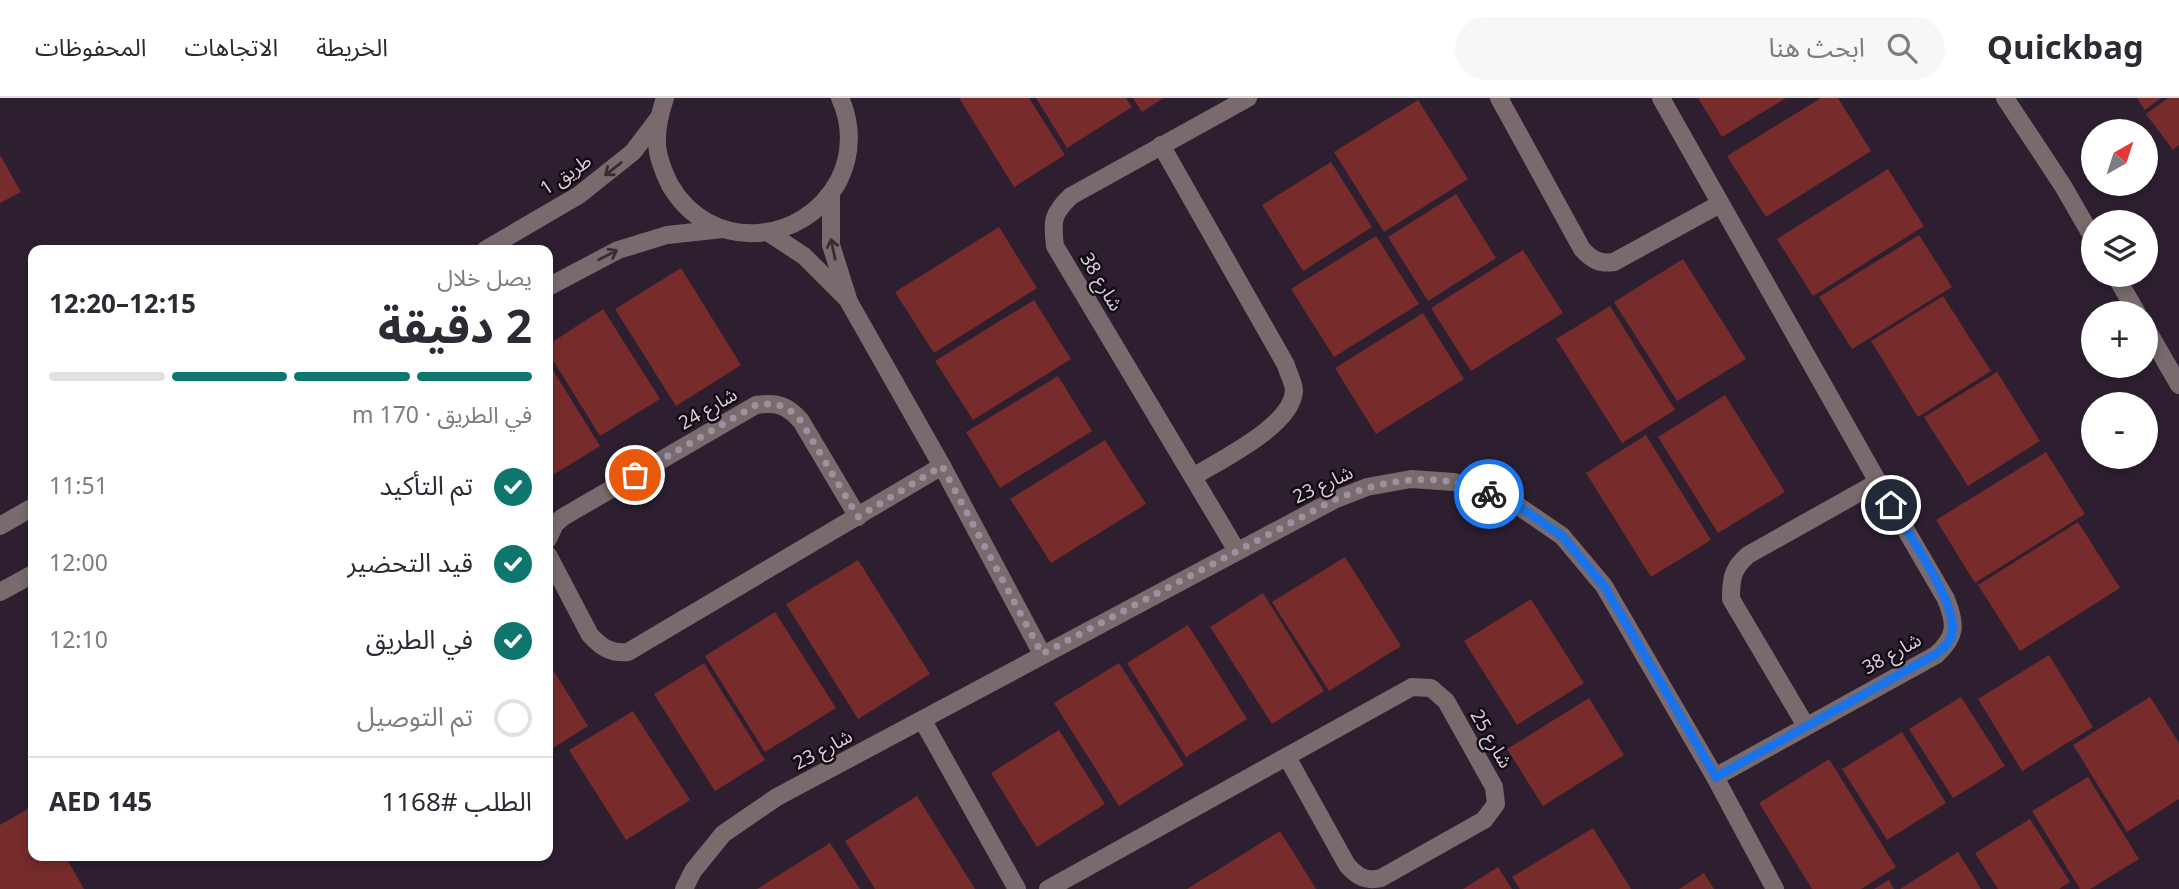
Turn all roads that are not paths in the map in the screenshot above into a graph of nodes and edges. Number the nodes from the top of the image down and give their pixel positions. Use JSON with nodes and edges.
{"nodes":[{"id":1,"x":665,"y":98,"type":"edge"},
{"id":2,"x":840,"y":98,"type":"edge"},
{"id":3,"x":1248,"y":98,"type":"edge"},
{"id":4,"x":1499,"y":98,"type":"edge"},
{"id":5,"x":1661,"y":98,"type":"edge"},
{"id":6,"x":2005,"y":98,"type":"edge"},
{"id":7,"x":658,"y":119,"type":"junction"},
{"id":8,"x":1161,"y":145,"type":"junction"},
{"id":9,"x":831,"y":195,"type":"junction"},
{"id":10,"x":1720,"y":204,"type":"junction"},
{"id":11,"x":2081,"y":217,"type":"edge"},
{"id":12,"x":723,"y":229,"type":"junction"},
{"id":13,"x":769,"y":233,"type":"junction"},
{"id":14,"x":494,"y":245,"type":"edge"},
{"id":15,"x":553,"y":284,"type":"edge"},
{"id":16,"x":849,"y":302,"type":"junction"},
{"id":17,"x":2158,"y":349,"type":"edge"},
{"id":18,"x":2179,"y":385,"type":"edge"},
{"id":19,"x":942,"y":466,"type":"junction"},
{"id":20,"x":1193,"y":477,"type":"junction"},
{"id":21,"x":1878,"y":482,"type":"junction"},
{"id":22,"x":28,"y":510,"type":"edge"},
{"id":23,"x":858,"y":517,"type":"junction"},
{"id":24,"x":0,"y":526,"type":"edge"},
{"id":25,"x":553,"y":528,"type":"edge"},
{"id":26,"x":1237,"y":551,"type":"junction"},
{"id":27,"x":553,"y":565,"type":"edge"},
{"id":28,"x":28,"y":577,"type":"edge"},
{"id":29,"x":0,"y":592,"type":"edge"},
{"id":30,"x":1042,"y":654,"type":"junction"},
{"id":31,"x":923,"y":721,"type":"junction"},
{"id":32,"x":1806,"y":726,"type":"junction"},
{"id":33,"x":1287,"y":757,"type":"junction"},
{"id":34,"x":1716,"y":777,"type":"junction"},
{"id":35,"x":684,"y":889,"type":"edge"},
{"id":36,"x":1017,"y":889,"type":"edge"},
{"id":37,"x":1048,"y":889,"type":"edge"},
{"id":38,"x":1775,"y":889,"type":"edge"}],
"edges":[{"from":1,"to":7,"type":"street"},
{"from":2,"to":9,"type":"street"},
{"from":3,"to":8,"type":"street","name":"شارع 38"},
{"from":4,"to":10,"type":"street"},
{"from":5,"to":10,"type":"street","name":"شارع 38"},
{"from":6,"to":11,"type":"street"},
{"from":7,"to":12,"type":"street"},
{"from":7,"to":14,"type":"street","name":"طريق 1","one_way":true},
{"from":8,"to":20,"type":"street"},
{"from":8,"to":20,"type":"street","name":"شارع 38"},
{"from":9,"to":13,"type":"street"},
{"from":16,"to":9,"type":"street","one_way":true},
{"from":10,"to":21,"type":"street","name":"شارع 38"},
{"from":12,"to":13,"type":"street"},
{"from":15,"to":12,"type":"street","one_way":true},
{"from":13,"to":16,"type":"street"},
{"from":16,"to":19,"type":"street"},
{"from":17,"to":18,"type":"street"},
{"from":19,"to":23,"type":"street"},
{"from":19,"to":30,"type":"street"},
{"from":20,"to":26,"type":"street","name":"شارع 38"},
{"from":21,"to":32,"type":"street","name":"شارع 38"},
{"from":21,"to":32,"type":"street"},
{"from":22,"to":24,"type":"street"},
{"from":23,"to":25,"type":"street","name":"شارع 24"},
{"from":23,"to":27,"type":"street"},
{"from":26,"to":30,"type":"street","name":"شارع 23"},
{"from":26,"to":34,"type":"street","name":"شارع 23"},
{"from":28,"to":29,"type":"street"},
{"from":30,"to":31,"type":"street","name":"شارع 23"},
{"from":31,"to":35,"type":"street","name":"شارع 23"},
{"from":31,"to":36,"type":"street"},
{"from":32,"to":34,"type":"street","name":"شارع 38"},
{"from":33,"to":33,"type":"street","name":"شارع 25"},
{"from":33,"to":37,"type":"street","name":"شارع 25"},
{"from":34,"to":38,"type":"street","name":"شارع 23"}]}
